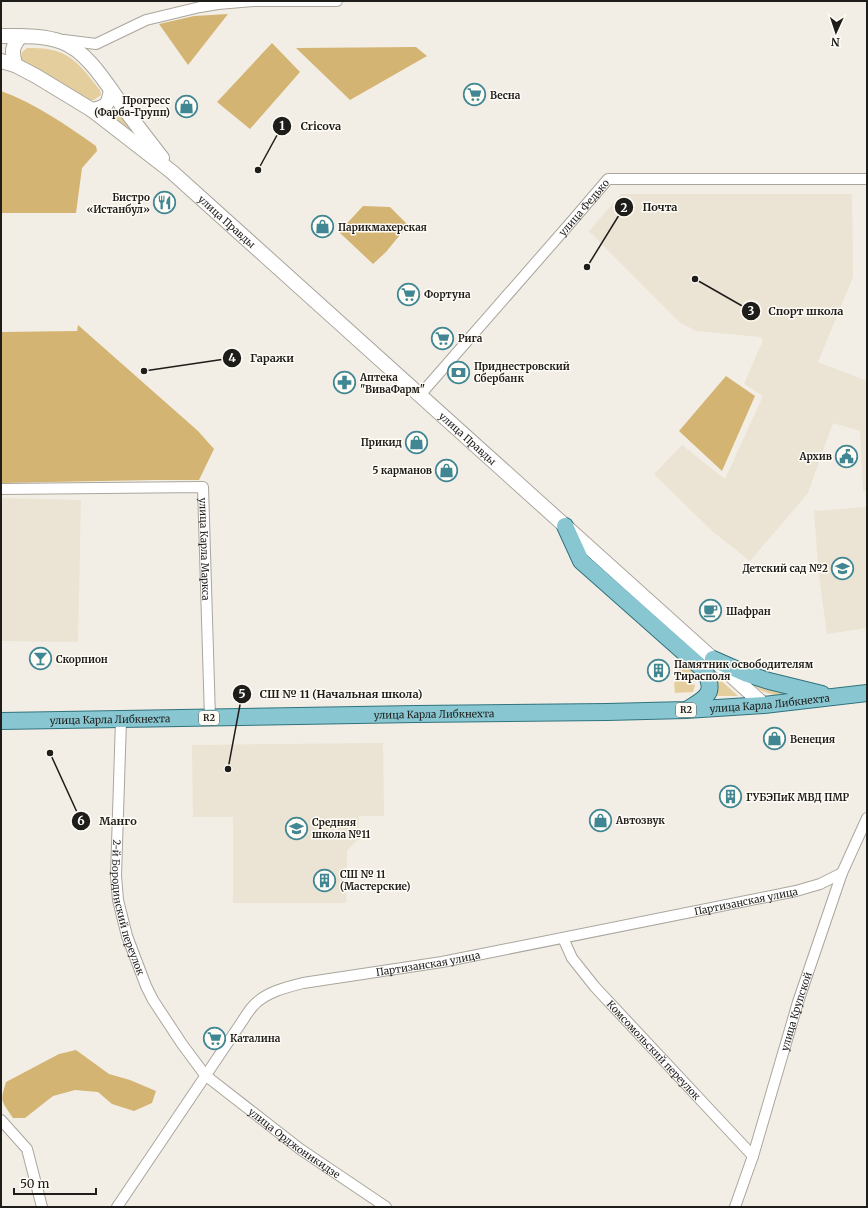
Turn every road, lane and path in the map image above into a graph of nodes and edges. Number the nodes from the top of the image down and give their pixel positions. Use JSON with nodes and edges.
{"nodes":[{"id":1,"x":254,"y":1,"type":"edge"},
{"id":2,"x":337,"y":1,"type":"edge"},
{"id":3,"x":1,"y":36,"type":"edge"},
{"id":4,"x":21,"y":36,"type":"junction"},
{"id":5,"x":50,"y":39,"type":"junction"},
{"id":6,"x":96,"y":44,"type":"junction"},
{"id":7,"x":1,"y":61,"type":"edge"},
{"id":8,"x":91,"y":64,"type":"junction"},
{"id":9,"x":15,"y":65,"type":"junction"},
{"id":10,"x":111,"y":90,"type":"junction"},
{"id":11,"x":92,"y":110,"type":"junction"},
{"id":12,"x":172,"y":172,"type":"junction"},
{"id":13,"x":867,"y":179,"type":"edge"},
{"id":14,"x":420,"y":395,"type":"junction"},
{"id":15,"x":1,"y":489,"type":"edge"},
{"id":16,"x":565,"y":526,"type":"junction"},
{"id":17,"x":713,"y":659,"type":"junction"},
{"id":18,"x":867,"y":693,"type":"edge"},
{"id":19,"x":833,"y":697,"type":"junction"},
{"id":20,"x":764,"y":705,"type":"junction"},
{"id":21,"x":686,"y":710,"type":"junction"},
{"id":22,"x":210,"y":718,"type":"junction"},
{"id":23,"x":121,"y":720,"type":"junction"},
{"id":24,"x":1,"y":721,"type":"edge"},
{"id":25,"x":867,"y":818,"type":"edge"},
{"id":26,"x":842,"y":874,"type":"junction"},
{"id":27,"x":563,"y":938,"type":"junction"},
{"id":28,"x":205,"y":1076,"type":"junction"},
{"id":29,"x":1,"y":1120,"type":"edge"},
{"id":30,"x":753,"y":1156,"type":"junction"},
{"id":31,"x":42,"y":1207,"type":"edge"},
{"id":32,"x":117,"y":1207,"type":"edge"},
{"id":33,"x":386,"y":1207,"type":"edge"},
{"id":34,"x":735,"y":1207,"type":"edge"}],
"edges":[{"from":1,"to":2,"type":"street"},
{"from":1,"to":6,"type":"street"},
{"from":3,"to":4,"type":"main road","name":"улица Правды"},
{"from":4,"to":5,"type":"main road","name":"улица Правды"},
{"from":4,"to":9,"type":"main road"},
{"from":5,"to":6,"type":"street"},
{"from":5,"to":8,"type":"main road","name":"улица Правды"},
{"from":6,"to":8,"type":"street"},
{"from":7,"to":9,"type":"main road","name":"улица Правды"},
{"from":8,"to":10,"type":"main road","name":"улица Правды"},
{"from":9,"to":11,"type":"main road","name":"улица Правды"},
{"from":10,"to":11,"type":"main road"},
{"from":10,"to":12,"type":"main road","name":"улица Правды"},
{"from":11,"to":12,"type":"main road","name":"улица Правды"},
{"from":12,"to":14,"type":"main road","name":"улица Правды"},
{"from":13,"to":14,"type":"street","name":"улица Федько"},
{"from":14,"to":16,"type":"main road","name":"улица Правды"},
{"from":15,"to":22,"type":"street","name":"улица Карла Маркса"},
{"from":16,"to":17,"type":"main road","name":"улица Правды"},
{"from":16,"to":21,"type":"main road"},
{"from":17,"to":19,"type":"main road"},
{"from":17,"to":20,"type":"main road","name":"улица Правды"},
{"from":18,"to":19,"type":"main road","name":"улица Карла Либкнехта","number":"R2"},
{"from":19,"to":20,"type":"main road","name":"улица Карла Либкнехта","number":"R2"},
{"from":20,"to":21,"type":"main road","name":"улица Карла Либкнехта","number":"R2"},
{"from":21,"to":22,"type":"main road","name":"улица Карла Либкнехта","number":"R2"},
{"from":22,"to":23,"type":"main road","name":"улица Карла Либкнехта","number":"R2"},
{"from":23,"to":24,"type":"main road","name":"улица Карла Либкнехта","number":"R2"},
{"from":23,"to":28,"type":"street","name":"2-й Бородинский переулок"},
{"from":25,"to":26,"type":"street","name":"улица Крупской"},
{"from":26,"to":27,"type":"street","name":"Партизанская улица"},
{"from":26,"to":30,"type":"street","name":"улица Крупской"},
{"from":27,"to":28,"type":"street","name":"Партизанская улица"},
{"from":27,"to":30,"type":"street","name":"Комсомольский переулок"},
{"from":28,"to":32,"type":"street","name":"Партизанская улица"},
{"from":28,"to":33,"type":"street","name":"улица Орджоникидзе"},
{"from":29,"to":31,"type":"street"},
{"from":30,"to":34,"type":"street","name":"улица Крупской"}]}
